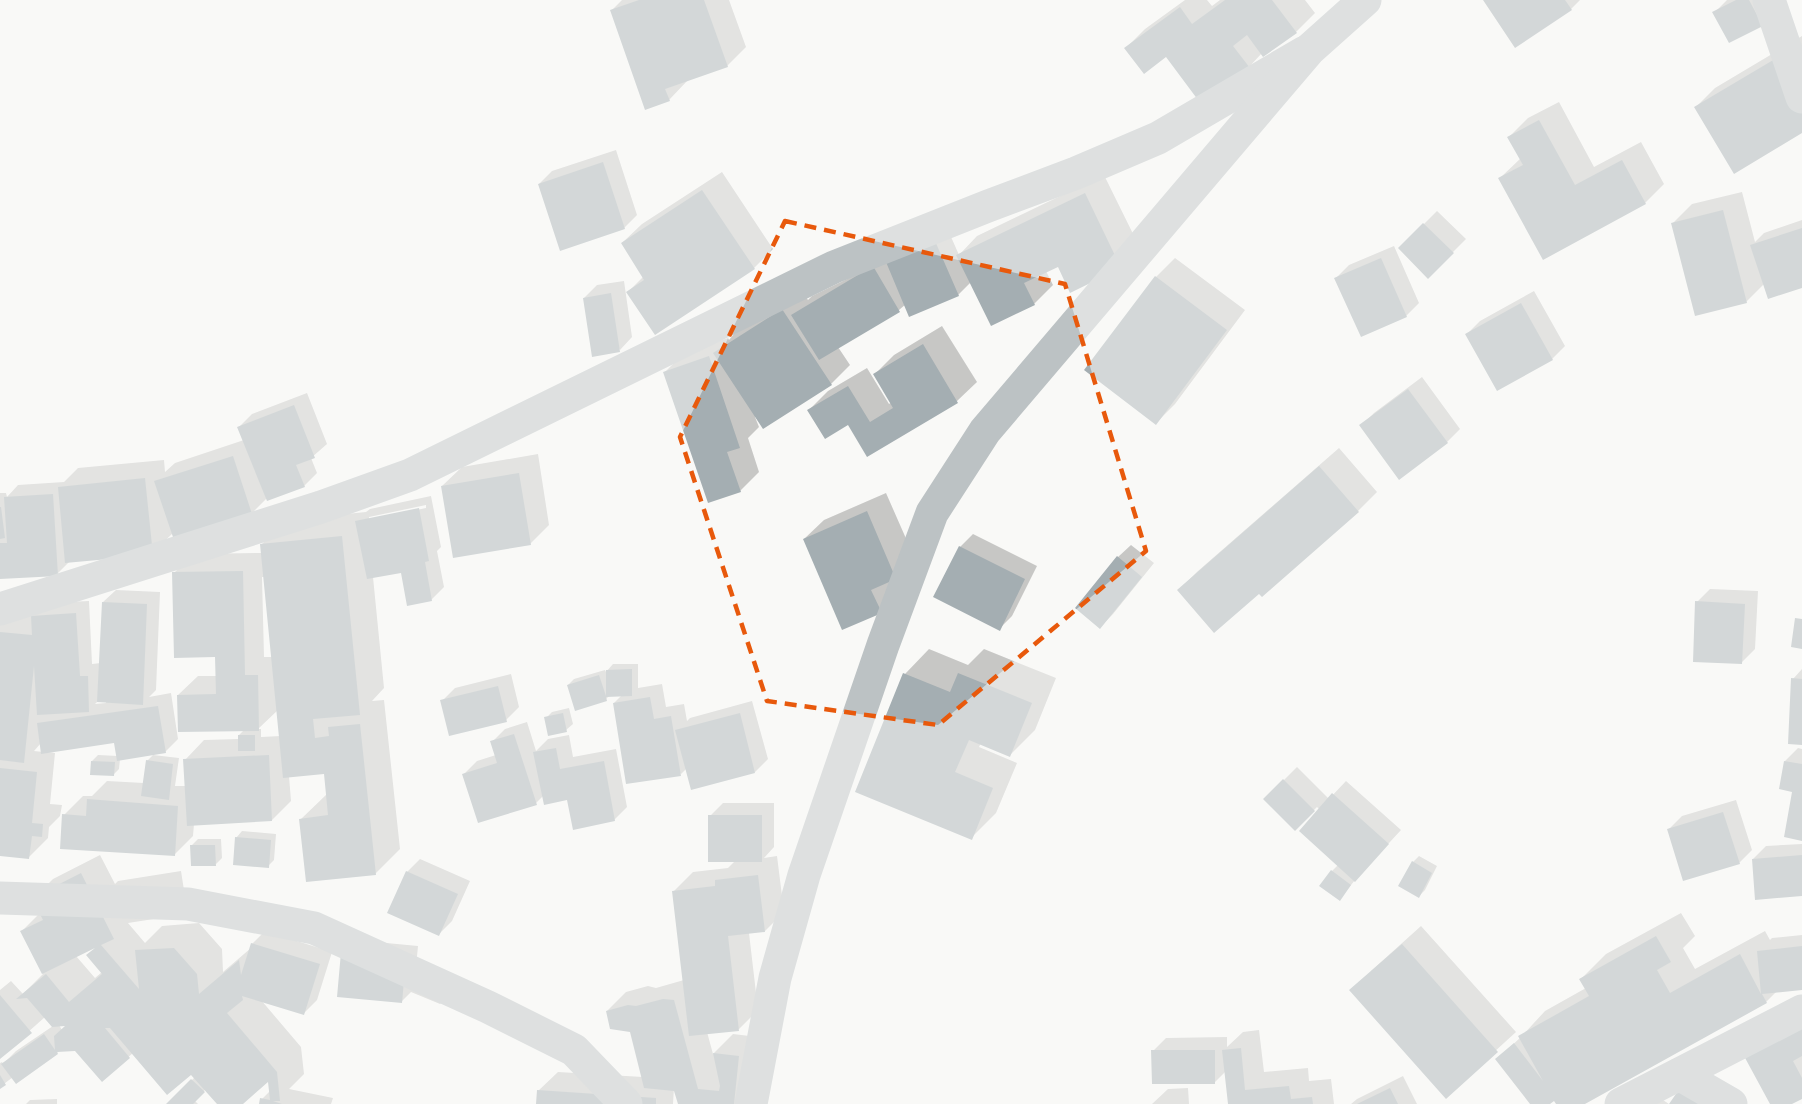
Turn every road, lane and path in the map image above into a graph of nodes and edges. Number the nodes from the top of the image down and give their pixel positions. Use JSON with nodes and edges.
{"nodes":[{"id":1,"x":1365,"y":0,"type":"edge"},
{"id":2,"x":1769,"y":0,"type":"edge"},
{"id":3,"x":1309,"y":50,"type":"junction"},
{"id":4,"x":1802,"y":97,"type":"edge"},
{"id":5,"x":0,"y":609,"type":"edge"},
{"id":6,"x":0,"y":898,"type":"edge"},
{"id":7,"x":1802,"y":1011,"type":"edge"},
{"id":8,"x":1679,"y":1074,"type":"junction"},
{"id":9,"x":626,"y":1104,"type":"edge"},
{"id":10,"x":751,"y":1104,"type":"edge"},
{"id":11,"x":1621,"y":1104,"type":"edge"},
{"id":12,"x":1731,"y":1104,"type":"edge"}],
"edges":[{"from":1,"to":3,"type":"street"},
{"from":2,"to":4,"type":"street"},
{"from":3,"to":5,"type":"street"},
{"from":3,"to":10,"type":"street"},
{"from":6,"to":9,"type":"street"},
{"from":7,"to":8,"type":"street"},
{"from":8,"to":11,"type":"street"},
{"from":8,"to":12,"type":"street"}]}
